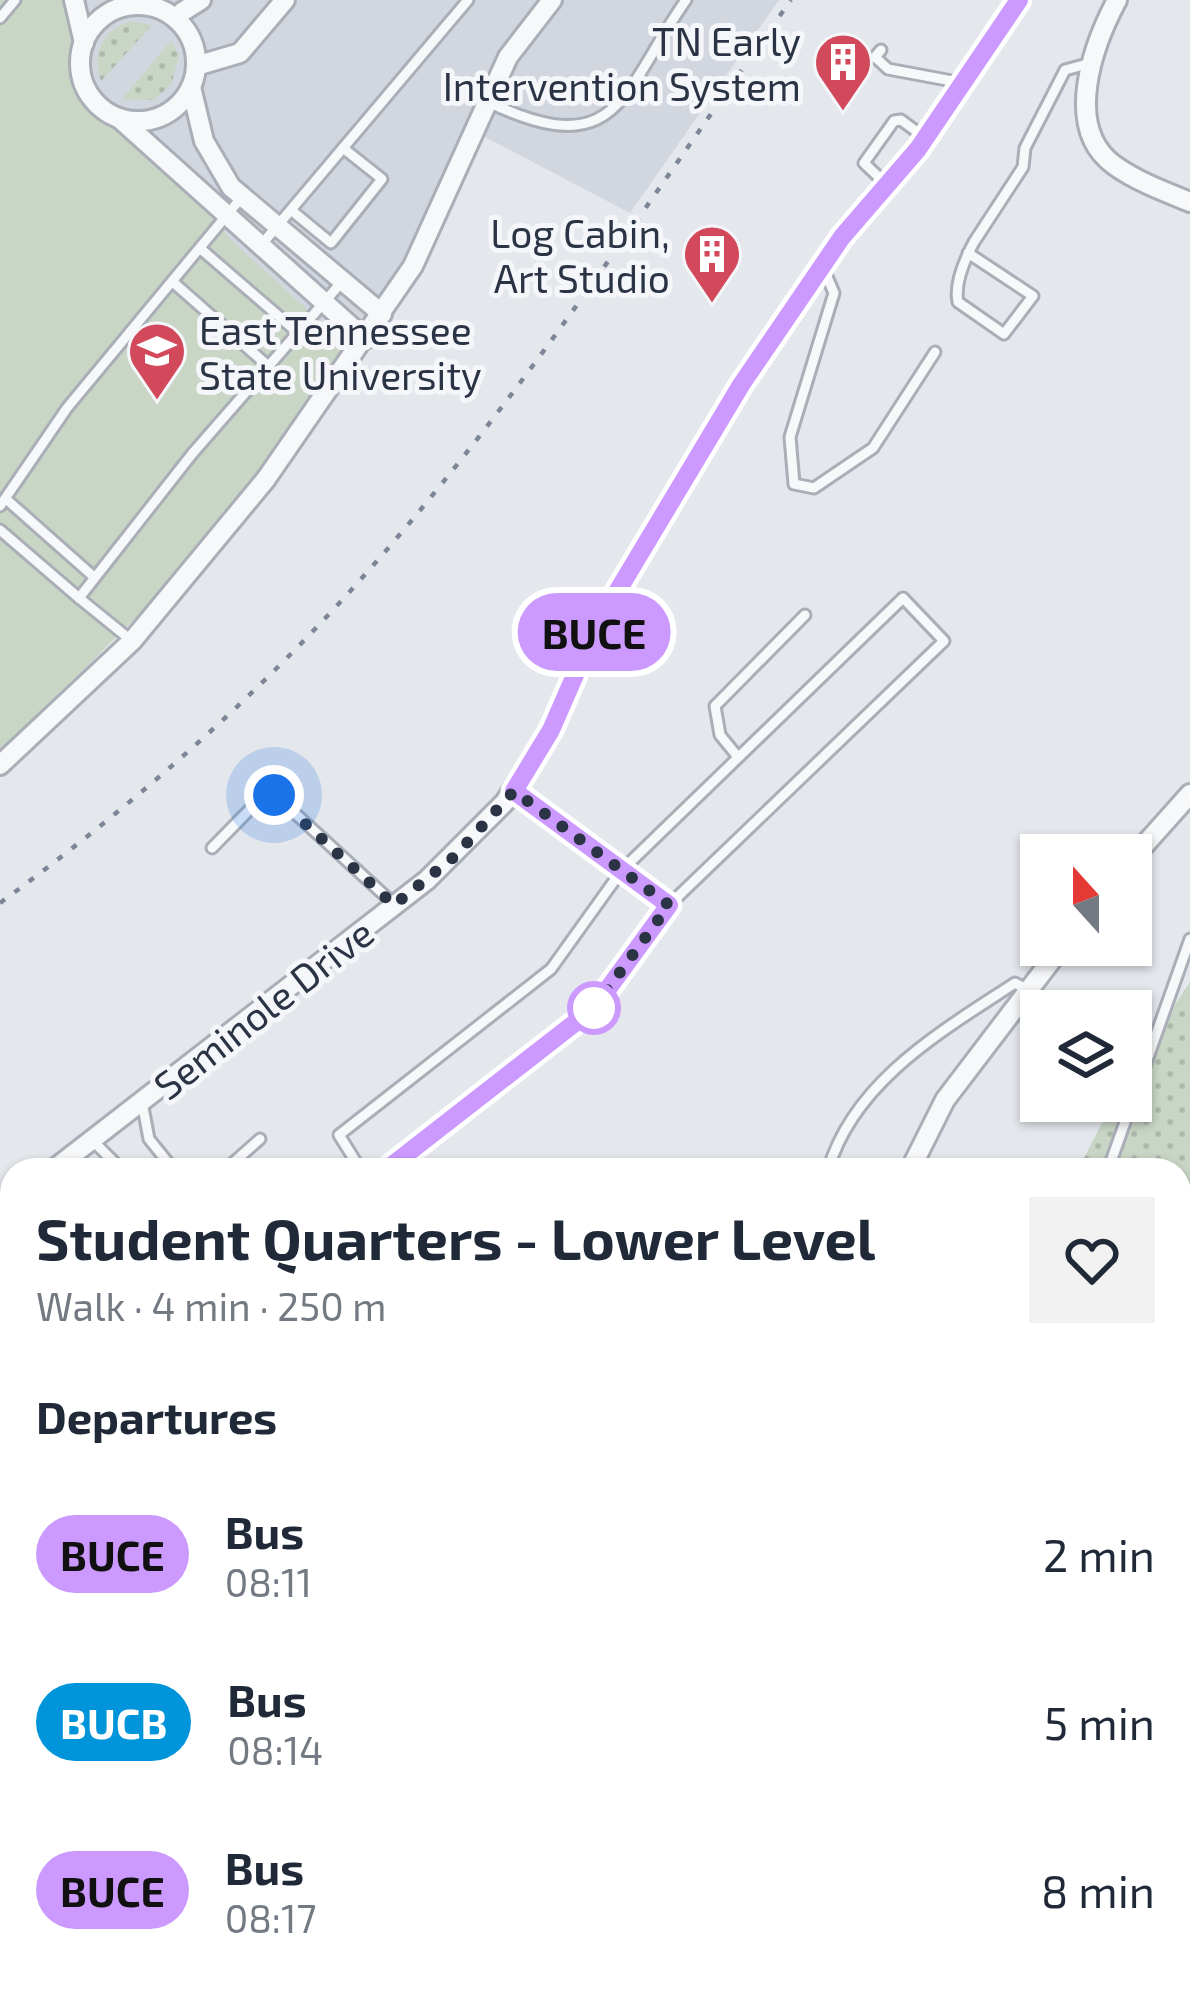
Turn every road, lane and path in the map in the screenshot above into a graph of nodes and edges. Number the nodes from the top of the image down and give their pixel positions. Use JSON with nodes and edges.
{"nodes":[{"id":1,"x":15,"y":0,"type":"edge"},
{"id":2,"x":74,"y":0,"type":"edge"},
{"id":3,"x":201,"y":0,"type":"edge"},
{"id":4,"x":285,"y":0,"type":"edge"},
{"id":5,"x":468,"y":0,"type":"edge"},
{"id":6,"x":552,"y":0,"type":"edge"},
{"id":7,"x":686,"y":0,"type":"edge"},
{"id":8,"x":1019,"y":0,"type":"edge"},
{"id":9,"x":1117,"y":0,"type":"edge"},
{"id":10,"x":155,"y":4,"type":"edge"},
{"id":11,"x":182,"y":12,"type":"dead end"},
{"id":12,"x":0,"y":18,"type":"edge"},
{"id":13,"x":84,"y":43,"type":"junction"},
{"id":14,"x":881,"y":50,"type":"dead end"},
{"id":15,"x":1091,"y":63,"type":"junction"},
{"id":16,"x":196,"y":66,"type":"junction"},
{"id":17,"x":963,"y":82,"type":"junction"},
{"id":18,"x":190,"y":87,"type":"junction"},
{"id":19,"x":488,"y":102,"type":"junction"},
{"id":20,"x":118,"y":117,"type":"junction"},
{"id":21,"x":926,"y":138,"type":"junction"},
{"id":22,"x":343,"y":148,"type":"junction"},
{"id":23,"x":886,"y":184,"type":"junction"},
{"id":24,"x":241,"y":198,"type":"junction"},
{"id":25,"x":1190,"y":202,"type":"edge"},
{"id":26,"x":291,"y":210,"type":"junction"},
{"id":27,"x":225,"y":218,"type":"junction"},
{"id":28,"x":275,"y":229,"type":"junction"},
{"id":29,"x":259,"y":248,"type":"junction"},
{"id":30,"x":202,"y":250,"type":"junction"},
{"id":31,"x":968,"y":253,"type":"junction"},
{"id":32,"x":822,"y":265,"type":"junction"},
{"id":33,"x":174,"y":283,"type":"junction"},
{"id":34,"x":340,"y":284,"type":"junction"},
{"id":35,"x":324,"y":303,"type":"junction"},
{"id":36,"x":382,"y":314,"type":"junction"},
{"id":37,"x":297,"y":332,"type":"junction"},
{"id":38,"x":365,"y":339,"type":"junction"},
{"id":39,"x":934,"y":352,"type":"dead end"},
{"id":40,"x":267,"y":365,"type":"junction"},
{"id":41,"x":3,"y":502,"type":"edge"},
{"id":42,"x":0,"y":530,"type":"edge"},
{"id":43,"x":94,"y":577,"type":"junction"},
{"id":44,"x":79,"y":598,"type":"junction"},
{"id":45,"x":805,"y":616,"type":"dead end"},
{"id":46,"x":132,"y":641,"type":"junction"},
{"id":47,"x":738,"y":757,"type":"junction"},
{"id":48,"x":0,"y":765,"type":"edge"},
{"id":49,"x":514,"y":791,"type":"junction"},
{"id":50,"x":1190,"y":794,"type":"edge"},
{"id":51,"x":1152,"y":837,"type":"edge"},
{"id":52,"x":212,"y":848,"type":"dead end"},
{"id":53,"x":622,"y":870,"type":"junction"},
{"id":54,"x":394,"y":905,"type":"junction"},
{"id":55,"x":669,"y":905,"type":"junction"},
{"id":56,"x":1190,"y":939,"type":"edge"},
{"id":57,"x":1047,"y":966,"type":"edge"},
{"id":58,"x":1028,"y":990,"type":"joint"},
{"id":59,"x":1020,"y":1001,"type":"edge"},
{"id":60,"x":142,"y":1102,"type":"junction"},
{"id":61,"x":260,"y":1139,"type":"dead end"},
{"id":62,"x":92,"y":1140,"type":"junction"},
{"id":63,"x":69,"y":1158,"type":"edge"},
{"id":64,"x":110,"y":1158,"type":"edge"},
{"id":65,"x":164,"y":1158,"type":"edge"},
{"id":66,"x":239,"y":1158,"type":"edge"},
{"id":67,"x":354,"y":1158,"type":"edge"},
{"id":68,"x":401,"y":1158,"type":"edge"},
{"id":69,"x":832,"y":1158,"type":"edge"},
{"id":70,"x":916,"y":1158,"type":"edge"},
{"id":71,"x":1112,"y":1158,"type":"edge"}],
"edges":[{"from":1,"to":12,"type":"lane"},
{"from":2,"to":13,"type":"street"},
{"from":3,"to":11,"type":"street"},
{"from":4,"to":16,"type":"street"},
{"from":5,"to":22,"type":"lane"},
{"from":6,"to":19,"type":"street"},
{"from":7,"to":19,"type":"lane"},
{"from":8,"to":17,"type":"street","name":"Seminole Drive"},
{"from":9,"to":15,"type":"street"},
{"from":10,"to":13,"type":"street"},
{"from":10,"to":16,"type":"street"},
{"from":13,"to":20,"type":"street"},
{"from":14,"to":17,"type":"lane"},
{"from":15,"to":25,"type":"street"},
{"from":15,"to":31,"type":"lane"},
{"from":16,"to":18,"type":"street"},
{"from":17,"to":21,"type":"street","name":"Seminole Drive"},
{"from":18,"to":20,"type":"street"},
{"from":18,"to":24,"type":"street"},
{"from":19,"to":36,"type":"street"},
{"from":20,"to":27,"type":"street"},
{"from":21,"to":23,"type":"street","name":"Seminole Drive"},
{"from":21,"to":23,"type":"lane"},
{"from":22,"to":26,"type":"lane"},
{"from":22,"to":26,"type":"lane"},
{"from":23,"to":32,"type":"street","name":"Seminole Drive"},
{"from":24,"to":27,"type":"lane"},
{"from":24,"to":28,"type":"street"},
{"from":26,"to":28,"type":"lane"},
{"from":27,"to":29,"type":"street"},
{"from":27,"to":30,"type":"lane"},
{"from":28,"to":29,"type":"lane"},
{"from":28,"to":34,"type":"street"},
{"from":29,"to":35,"type":"street"},
{"from":30,"to":33,"type":"lane"},
{"from":30,"to":37,"type":"lane"},
{"from":31,"to":31,"type":"lane"},
{"from":32,"to":39,"type":"lane"},
{"from":32,"to":49,"type":"street","name":"Seminole Drive"},
{"from":33,"to":40,"type":"lane"},
{"from":33,"to":41,"type":"lane"},
{"from":34,"to":35,"type":"lane"},
{"from":34,"to":36,"type":"street"},
{"from":35,"to":37,"type":"lane"},
{"from":35,"to":38,"type":"street"},
{"from":36,"to":38,"type":"street"},
{"from":37,"to":40,"type":"lane"},
{"from":38,"to":46,"type":"street"},
{"from":40,"to":43,"type":"lane"},
{"from":41,"to":43,"type":"lane"},
{"from":42,"to":44,"type":"lane"},
{"from":43,"to":44,"type":"lane"},
{"from":44,"to":46,"type":"lane"},
{"from":45,"to":47,"type":"lane"},
{"from":46,"to":48,"type":"street"},
{"from":47,"to":53,"type":"lane"},
{"from":47,"to":55,"type":"lane"},
{"from":49,"to":53,"type":"lane"},
{"from":49,"to":54,"type":"street","name":"Seminole Drive"},
{"from":50,"to":51,"type":"street"},
{"from":52,"to":54,"type":"lane"},
{"from":53,"to":55,"type":"lane"},
{"from":53,"to":67,"type":"lane"},
{"from":54,"to":60,"type":"street","name":"Seminole Drive"},
{"from":55,"to":68,"type":"lane"},
{"from":56,"to":71,"type":"lane"},
{"from":57,"to":58,"type":"street"},
{"from":58,"to":69,"type":"lane"},
{"from":59,"to":70,"type":"street"},
{"from":60,"to":62,"type":"street","name":"Seminole Drive"},
{"from":60,"to":65,"type":"lane"},
{"from":61,"to":66,"type":"lane"},
{"from":62,"to":63,"type":"street","name":"Seminole Drive"},
{"from":62,"to":64,"type":"lane"}]}
